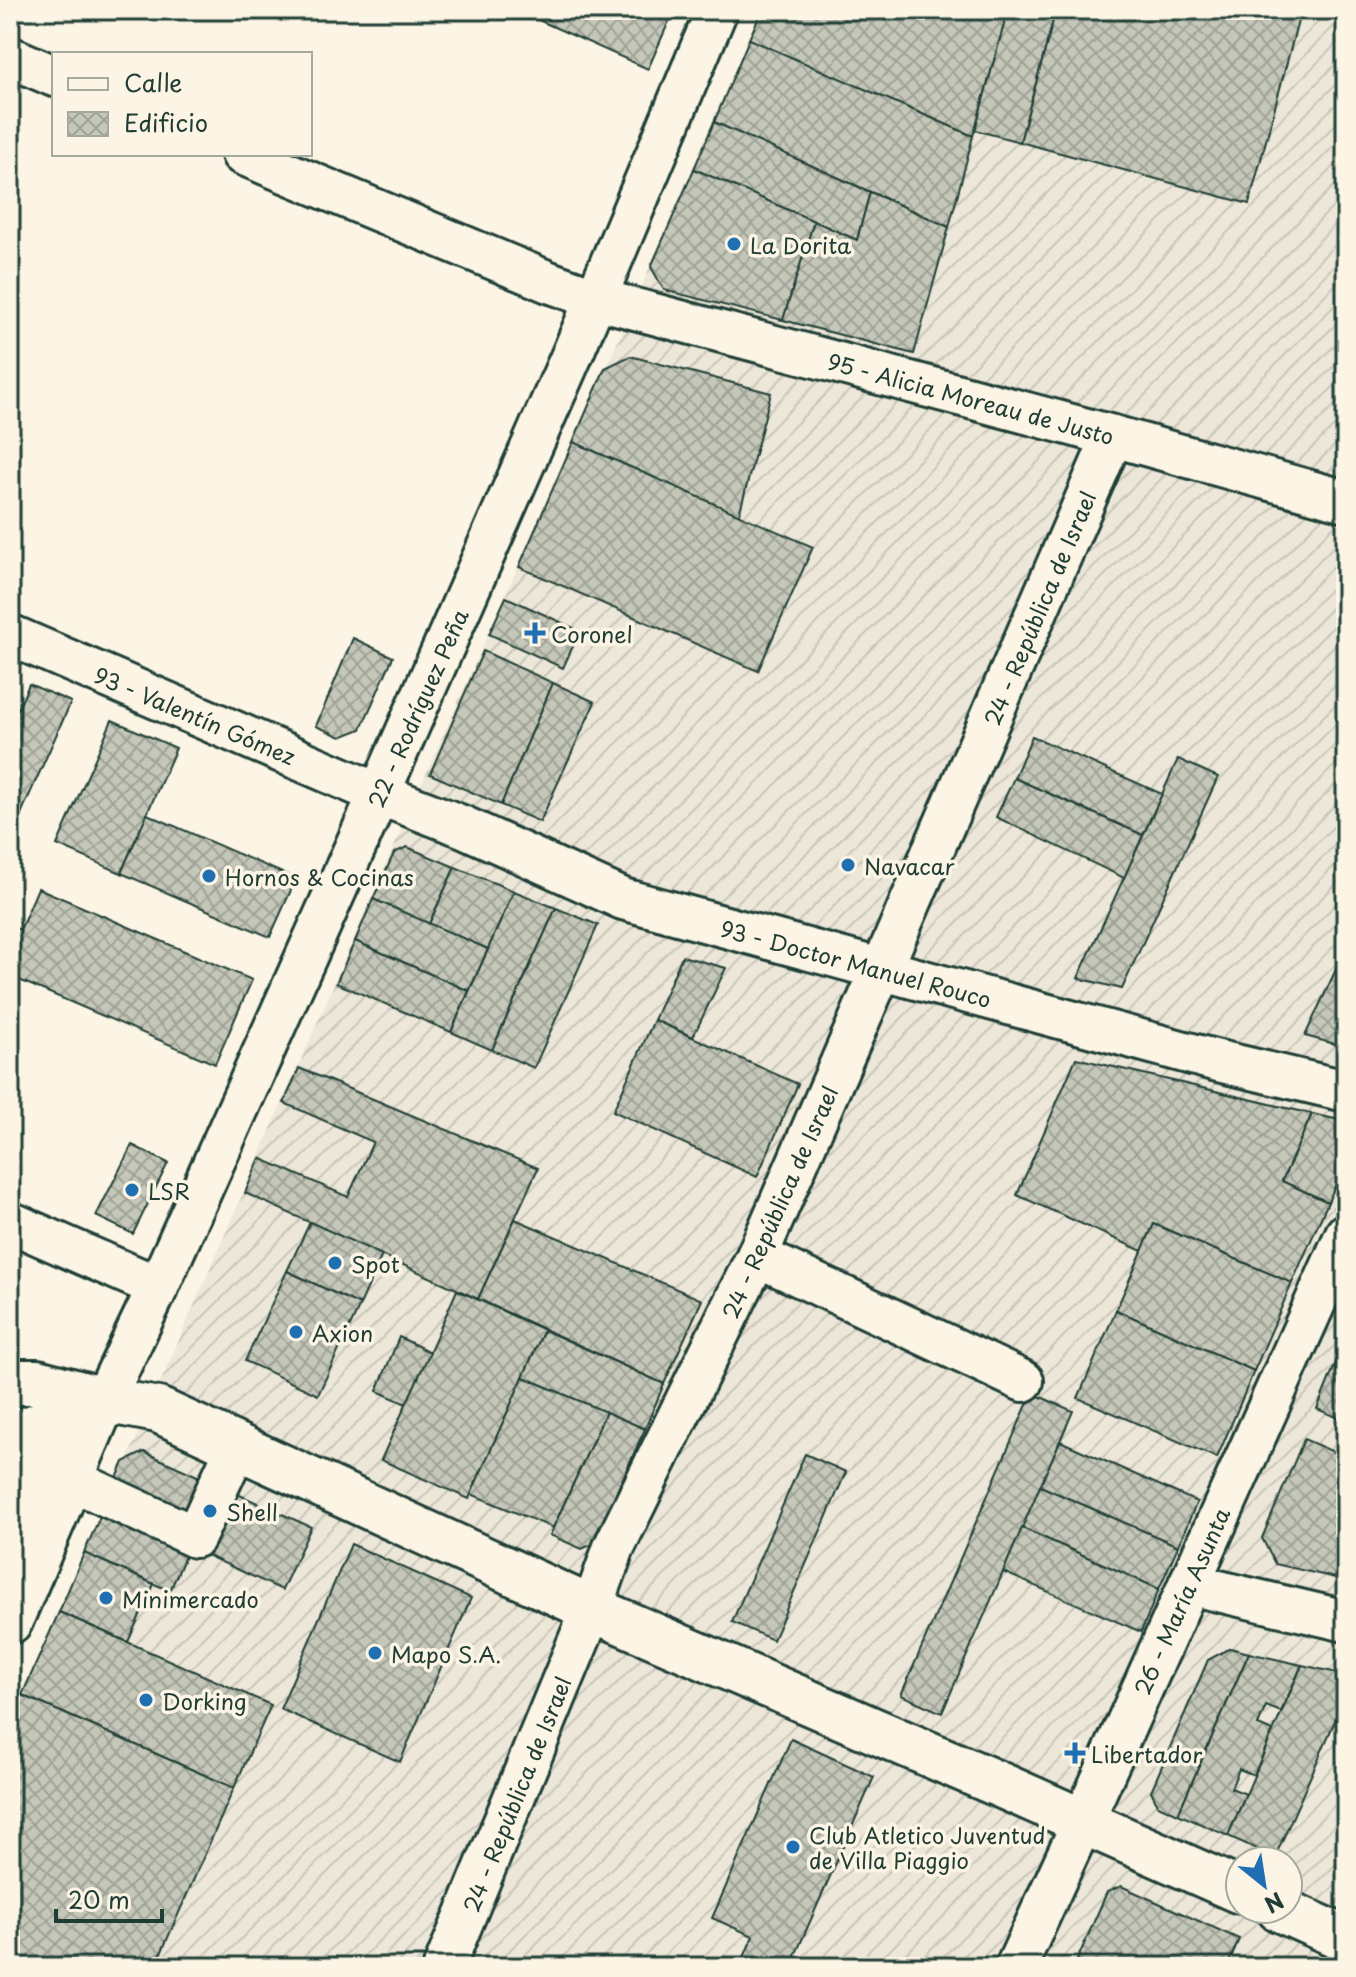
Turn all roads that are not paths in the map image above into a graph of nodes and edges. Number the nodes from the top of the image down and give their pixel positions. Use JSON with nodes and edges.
{"nodes":[{"id":1,"x":717,"y":10,"type":"edge"},
{"id":2,"x":10,"y":57,"type":"edge"},
{"id":3,"x":52,"y":75,"type":"edge"},
{"id":4,"x":247,"y":156,"type":"edge"},
{"id":5,"x":594,"y":298,"type":"junction"},
{"id":6,"x":1113,"y":436,"type":"junction"},
{"id":7,"x":1346,"y":501,"type":"edge"},
{"id":8,"x":10,"y":635,"type":"edge"},
{"id":9,"x":379,"y":794,"type":"junction"},
{"id":10,"x":882,"y":969,"type":"junction"},
{"id":11,"x":1346,"y":1091,"type":"edge"},
{"id":12,"x":10,"y":1222,"type":"edge"},
{"id":13,"x":1346,"y":1234,"type":"edge"},
{"id":14,"x":757,"y":1256,"type":"junction"},
{"id":15,"x":158,"y":1287,"type":"junction"},
{"id":16,"x":1023,"y":1381,"type":"dead end"},
{"id":17,"x":10,"y":1382,"type":"edge"},
{"id":18,"x":10,"y":1399,"type":"edge"},
{"id":19,"x":104,"y":1400,"type":"junction"},
{"id":20,"x":10,"y":1422,"type":"edge"},
{"id":21,"x":10,"y":1436,"type":"edge"},
{"id":22,"x":237,"y":1446,"type":"junction"},
{"id":23,"x":70,"y":1479,"type":"junction"},
{"id":24,"x":10,"y":1528,"type":"edge"},
{"id":25,"x":1189,"y":1584,"type":"junction"},
{"id":26,"x":592,"y":1609,"type":"junction"},
{"id":27,"x":10,"y":1621,"type":"edge"},
{"id":28,"x":1346,"y":1621,"type":"edge"},
{"id":29,"x":1083,"y":1821,"type":"junction"},
{"id":30,"x":1224,"y":1884,"type":"edge"},
{"id":31,"x":1304,"y":1920,"type":"edge"},
{"id":32,"x":1346,"y":1939,"type":"edge"},
{"id":33,"x":444,"y":1967,"type":"edge"},
{"id":34,"x":1016,"y":1967,"type":"edge"}],
"edges":[{"from":1,"to":5,"type":"street","name":"22 - Rodríguez Peña"},
{"from":2,"to":3,"type":"street"},
{"from":4,"to":5,"type":"street","name":"95 - Alicia Moreau de Justo"},
{"from":5,"to":6,"type":"street","name":"95 - Alicia Moreau de Justo"},
{"from":5,"to":9,"type":"street","name":"22 - Rodríguez Peña"},
{"from":6,"to":7,"type":"street","name":"95 - Alicia Moreau de Justo"},
{"from":6,"to":10,"type":"street","name":"24 - República de Israel"},
{"from":8,"to":9,"type":"street","name":"93 - Valentín Gómez"},
{"from":9,"to":10,"type":"street","name":"93 - Doctor Manuel Rouco"},
{"from":9,"to":15,"type":"street","name":"22 - Rodríguez Peña"},
{"from":10,"to":11,"type":"street","name":"93 - Doctor Manuel Rouco"},
{"from":10,"to":14,"type":"street","name":"24 - República de Israel"},
{"from":12,"to":15,"type":"street"},
{"from":13,"to":25,"type":"street","name":"26 - María Asunta"},
{"from":14,"to":16,"type":"street"},
{"from":14,"to":26,"type":"street","name":"24 - República de Israel"},
{"from":15,"to":19,"type":"street","name":"22 - Rodríguez Peña"},
{"from":17,"to":19,"type":"main road"},
{"from":18,"to":19,"type":"street"},
{"from":19,"to":20,"type":"main road"},
{"from":19,"to":21,"type":"main road"},
{"from":19,"to":22,"type":"main road"},
{"from":19,"to":23,"type":"main road","name":"22 - Rodríguez Peña"},
{"from":19,"to":24,"type":"main road","name":"22 - Rodríguez Peña"},
{"from":22,"to":23,"type":"street"},
{"from":22,"to":26,"type":"main road"},
{"from":23,"to":27,"type":"main road","name":"22 - Rodríguez Peña"},
{"from":25,"to":28,"type":"street"},
{"from":25,"to":29,"type":"street","name":"26 - María Asunta"},
{"from":26,"to":29,"type":"main road"},
{"from":26,"to":33,"type":"street","name":"24 - República de Israel"},
{"from":29,"to":30,"type":"main road"},
{"from":29,"to":34,"type":"street","name":"26 - María Asunta"},
{"from":31,"to":32,"type":"main road"}]}
